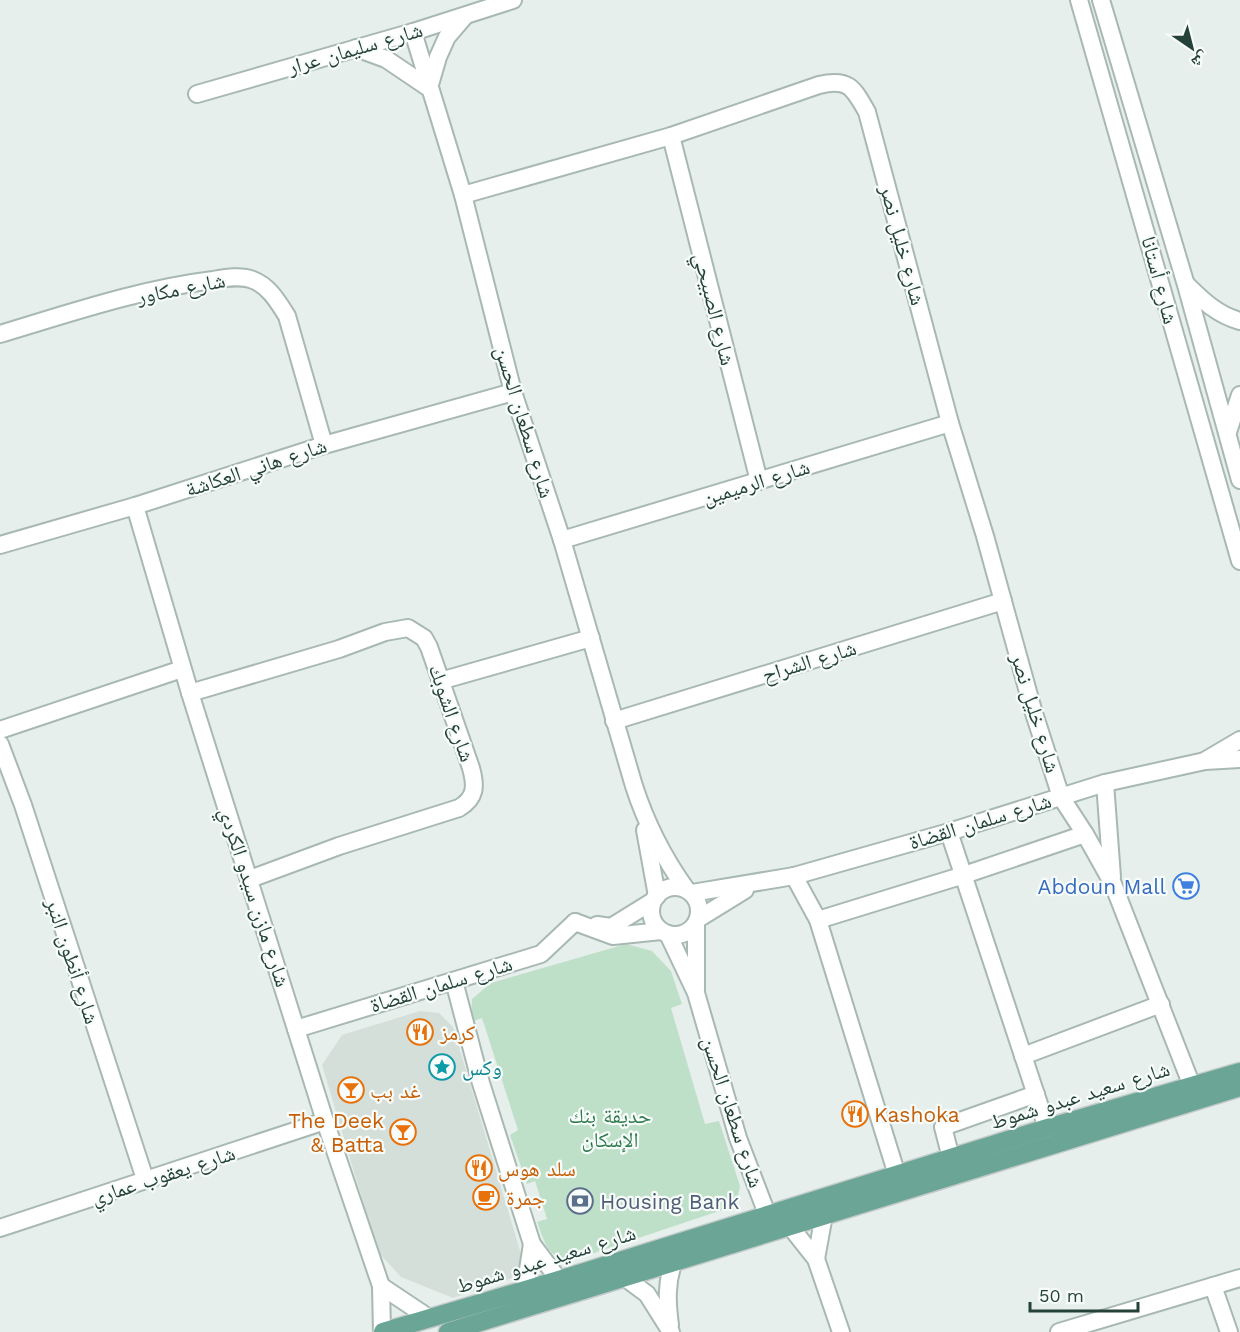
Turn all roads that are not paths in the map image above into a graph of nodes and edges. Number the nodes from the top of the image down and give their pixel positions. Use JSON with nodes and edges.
{"nodes":[{"id":1,"x":513,"y":0,"type":"edge"},
{"id":2,"x":1079,"y":0,"type":"edge"},
{"id":3,"x":1101,"y":0,"type":"edge"},
{"id":4,"x":466,"y":15,"type":"junction"},
{"id":5,"x":413,"y":32,"type":"junction"},
{"id":6,"x":356,"y":48,"type":"junction"},
{"id":7,"x":429,"y":88,"type":"junction"},
{"id":8,"x":197,"y":94,"type":"dead end"},
{"id":9,"x":671,"y":136,"type":"junction"},
{"id":10,"x":463,"y":195,"type":"junction"},
{"id":11,"x":1186,"y":285,"type":"junction"},
{"id":12,"x":1240,"y":321,"type":"edge"},
{"id":13,"x":0,"y":333,"type":"edge"},
{"id":14,"x":513,"y":392,"type":"junction"},
{"id":15,"x":1240,"y":395,"type":"edge"},
{"id":16,"x":950,"y":423,"type":"junction"},
{"id":17,"x":1228,"y":433,"type":"junction"},
{"id":18,"x":324,"y":445,"type":"junction"},
{"id":19,"x":1240,"y":480,"type":"edge"},
{"id":20,"x":759,"y":481,"type":"junction"},
{"id":21,"x":135,"y":506,"type":"junction"},
{"id":22,"x":562,"y":540,"type":"junction"},
{"id":23,"x":0,"y":545,"type":"edge"},
{"id":24,"x":1240,"y":561,"type":"edge"},
{"id":25,"x":1003,"y":601,"type":"junction"},
{"id":26,"x":591,"y":638,"type":"junction"},
{"id":27,"x":182,"y":669,"type":"junction"},
{"id":28,"x":440,"y":681,"type":"junction"},
{"id":29,"x":190,"y":693,"type":"junction"},
{"id":30,"x":614,"y":721,"type":"junction"},
{"id":31,"x":0,"y":730,"type":"edge"},
{"id":32,"x":1240,"y":740,"type":"edge"},
{"id":33,"x":0,"y":744,"type":"edge"},
{"id":34,"x":1240,"y":759,"type":"edge"},
{"id":35,"x":1205,"y":761,"type":"junction"},
{"id":36,"x":1105,"y":783,"type":"junction"},
{"id":37,"x":1061,"y":797,"type":"junction"},
{"id":38,"x":642,"y":811,"type":"junction"},
{"id":39,"x":949,"y":832,"type":"junction"},
{"id":40,"x":1085,"y":834,"type":"junction"},
{"id":41,"x":963,"y":875,"type":"junction"},
{"id":42,"x":794,"y":876,"type":"junction"},
{"id":43,"x":250,"y":879,"type":"junction"},
{"id":44,"x":756,"y":884,"type":"junction"},
{"id":45,"x":1113,"y":884,"type":"junction"},
{"id":46,"x":689,"y":891,"type":"junction"},
{"id":47,"x":655,"y":898,"type":"junction"},
{"id":48,"x":818,"y":920,"type":"junction"},
{"id":49,"x":576,"y":922,"type":"junction"},
{"id":50,"x":697,"y":922,"type":"junction"},
{"id":51,"x":664,"y":933,"type":"junction"},
{"id":52,"x":454,"y":981,"type":"junction"},
{"id":53,"x":696,"y":993,"type":"junction"},
{"id":54,"x":1161,"y":1004,"type":"junction"},
{"id":55,"x":296,"y":1029,"type":"junction"},
{"id":56,"x":1023,"y":1056,"type":"junction"},
{"id":57,"x":1240,"y":1072,"type":"edge"},
{"id":58,"x":1192,"y":1086,"type":"junction"},
{"id":59,"x":1240,"y":1087,"type":"edge"},
{"id":60,"x":1036,"y":1094,"type":"junction"},
{"id":61,"x":325,"y":1121,"type":"junction"},
{"id":62,"x":1047,"y":1128,"type":"junction"},
{"id":63,"x":951,"y":1158,"type":"junction"},
{"id":64,"x":897,"y":1175,"type":"junction"},
{"id":65,"x":145,"y":1179,"type":"junction"},
{"id":66,"x":824,"y":1215,"type":"junction"},
{"id":67,"x":777,"y":1223,"type":"junction"},
{"id":68,"x":0,"y":1228,"type":"edge"},
{"id":69,"x":532,"y":1244,"type":"junction"},
{"id":70,"x":816,"y":1259,"type":"junction"},
{"id":71,"x":674,"y":1261,"type":"junction"},
{"id":72,"x":624,"y":1277,"type":"junction"},
{"id":73,"x":1240,"y":1278,"type":"edge"},
{"id":74,"x":559,"y":1280,"type":"junction"},
{"id":75,"x":1213,"y":1286,"type":"junction"},
{"id":76,"x":381,"y":1287,"type":"junction"},
{"id":77,"x":525,"y":1289,"type":"junction"},
{"id":78,"x":429,"y":1318,"type":"junction"},
{"id":79,"x":454,"y":1331,"type":"edge"},
{"id":80,"x":382,"y":1332,"type":"edge"},
{"id":81,"x":841,"y":1332,"type":"edge"},
{"id":82,"x":1059,"y":1332,"type":"edge"},
{"id":83,"x":1228,"y":1332,"type":"edge"}],
"edges":[{"from":1,"to":4,"type":"street","name":"شارع سليمان عرار"},
{"from":2,"to":24,"type":"street","name":"شارع أستانا"},
{"from":3,"to":11,"type":"street","name":"شارع أستانا"},
{"from":4,"to":5,"type":"street","name":"شارع سليمان عرار"},
{"from":4,"to":7,"type":"street"},
{"from":5,"to":6,"type":"street","name":"شارع سليمان عرار"},
{"from":5,"to":7,"type":"street","name":"شارع سطعان الحسن"},
{"from":6,"to":7,"type":"street"},
{"from":6,"to":8,"type":"street","name":"شارع سليمان عرار"},
{"from":7,"to":10,"type":"street","name":"شارع سطعان الحسن"},
{"from":9,"to":10,"type":"street","name":"شارع خليل نصر"},
{"from":9,"to":16,"type":"street","name":"شارع خليل نصر"},
{"from":9,"to":20,"type":"street","name":"شارع الصبيحي"},
{"from":10,"to":14,"type":"street","name":"شارع سطعان الحسن"},
{"from":11,"to":12,"type":"street"},
{"from":11,"to":17,"type":"street","name":"شارع أستانا"},
{"from":13,"to":18,"type":"street","name":"شارع مكاور"},
{"from":14,"to":18,"type":"street","name":"شارع هاني العكاشة"},
{"from":14,"to":22,"type":"street","name":"شارع سطعان الحسن"},
{"from":15,"to":17,"type":"street"},
{"from":16,"to":20,"type":"street","name":"شارع الرميمين"},
{"from":16,"to":25,"type":"street","name":"شارع خليل نصر"},
{"from":17,"to":19,"type":"street","name":"شارع أستانا"},
{"from":18,"to":21,"type":"street","name":"شارع هاني العكاشة"},
{"from":20,"to":22,"type":"street","name":"شارع الرميمين"},
{"from":21,"to":23,"type":"street","name":"شارع هاني العكاشة"},
{"from":21,"to":27,"type":"street","name":"شارع مازن سيدو الكردي"},
{"from":22,"to":26,"type":"street","name":"شارع سطعان الحسن"},
{"from":25,"to":30,"type":"street","name":"شارع الشراح"},
{"from":25,"to":37,"type":"street","name":"شارع خليل نصر"},
{"from":26,"to":28,"type":"street"},
{"from":26,"to":30,"type":"street","name":"شارع سطعان الحسن"},
{"from":27,"to":29,"type":"street","name":"شارع مازن سيدو الكردي"},
{"from":27,"to":31,"type":"street"},
{"from":28,"to":29,"type":"street","name":"شارع الشوبك"},
{"from":28,"to":43,"type":"street","name":"شارع الشوبك"},
{"from":29,"to":43,"type":"street","name":"شارع مازن سيدو الكردي"},
{"from":30,"to":38,"type":"street","name":"شارع سطعان الحسن"},
{"from":32,"to":35,"type":"street","name":"شارع سلمان القضاة"},
{"from":33,"to":65,"type":"street","name":"شارع أنطون النبر"},
{"from":34,"to":35,"type":"street","name":"شارع سلمان القضاة"},
{"from":35,"to":36,"type":"street","name":"شارع سلمان القضاة"},
{"from":36,"to":37,"type":"street","name":"شارع سلمان القضاة"},
{"from":36,"to":45,"type":"street"},
{"from":37,"to":39,"type":"street","name":"شارع سلمان القضاة"},
{"from":37,"to":40,"type":"street","name":"شارع خليل نصر"},
{"from":38,"to":46,"type":"street","name":"شارع سطعان الحسن"},
{"from":38,"to":47,"type":"street","name":"شارع سطعان الحسن"},
{"from":39,"to":41,"type":"street"},
{"from":39,"to":42,"type":"street","name":"شارع سلمان القضاة"},
{"from":40,"to":41,"type":"street"},
{"from":40,"to":45,"type":"street","name":"شارع خليل نصر"},
{"from":41,"to":48,"type":"street"},
{"from":41,"to":56,"type":"street"},
{"from":42,"to":44,"type":"street","name":"شارع سلمان القضاة"},
{"from":42,"to":48,"type":"street"},
{"from":43,"to":55,"type":"street","name":"شارع مازن سيدو الكردي"},
{"from":44,"to":46,"type":"street","name":"شارع سلمان القضاة"},
{"from":44,"to":50,"type":"street","name":"شارع سلمان القضاة"},
{"from":45,"to":54,"type":"street"},
{"from":46,"to":47,"type":"street"},
{"from":46,"to":50,"type":"street"},
{"from":47,"to":49,"type":"street"},
{"from":47,"to":51,"type":"street"},
{"from":48,"to":64,"type":"street"},
{"from":49,"to":51,"type":"street"},
{"from":49,"to":52,"type":"street","name":"شارع سلمان القضاة"},
{"from":50,"to":51,"type":"street"},
{"from":50,"to":53,"type":"street","name":"شارع سطعان الحسن"},
{"from":51,"to":53,"type":"street","name":"شارع سطعان الحسن"},
{"from":52,"to":55,"type":"street","name":"شارع سلمان القضاة"},
{"from":52,"to":69,"type":"street"},
{"from":53,"to":67,"type":"street","name":"شارع سطعان الحسن"},
{"from":54,"to":56,"type":"street"},
{"from":54,"to":58,"type":"street"},
{"from":55,"to":61,"type":"street","name":"شارع مازن سيدو الكردي"},
{"from":56,"to":60,"type":"street"},
{"from":57,"to":58,"type":"main road","name":"شارع سعيد عبدو شموط"},
{"from":58,"to":62,"type":"main road","name":"شارع سعيد عبدو شموط"},
{"from":59,"to":66,"type":"main road","name":"شارع سعيد عبدو شموط"},
{"from":60,"to":62,"type":"street"},
{"from":60,"to":63,"type":"street"},
{"from":61,"to":65,"type":"street","name":"شارع يعقوب عماري"},
{"from":61,"to":76,"type":"street","name":"شارع مازن سيدو الكردي"},
{"from":62,"to":63,"type":"main road","name":"شارع سعيد عبدو شموط"},
{"from":63,"to":64,"type":"main road","name":"شارع سعيد عبدو شموط"},
{"from":64,"to":67,"type":"main road","name":"شارع سعيد عبدو شموط"},
{"from":65,"to":68,"type":"street","name":"شارع يعقوب عماري"},
{"from":66,"to":67,"type":"main road","name":"شارع سعيد عبدو شموط"},
{"from":66,"to":70,"type":"street"},
{"from":67,"to":70,"type":"street","name":"شارع سطعان الحسن"},
{"from":67,"to":71,"type":"main road","name":"شارع سعيد عبدو شموط"},
{"from":67,"to":74,"type":"main road","name":"شارع سعيد عبدو شموط"},
{"from":69,"to":74,"type":"street"},
{"from":69,"to":77,"type":"street"},
{"from":70,"to":81,"type":"street"},
{"from":71,"to":72,"type":"main road","name":"شارع سعيد عبدو شموط"},
{"from":71,"to":72,"type":"street"},
{"from":72,"to":79,"type":"main road","name":"شارع سعيد عبدو شموط"},
{"from":73,"to":75,"type":"street"},
{"from":74,"to":77,"type":"main road","name":"شارع سعيد عبدو شموط"},
{"from":75,"to":82,"type":"street"},
{"from":75,"to":83,"type":"street"},
{"from":76,"to":78,"type":"street"},
{"from":76,"to":80,"type":"street","name":"شارع مازن سيدو الكردي"},
{"from":77,"to":78,"type":"main road","name":"شارع سعيد عبدو شموط"},
{"from":78,"to":80,"type":"main road","name":"شارع سعيد عبدو شموط"}]}
